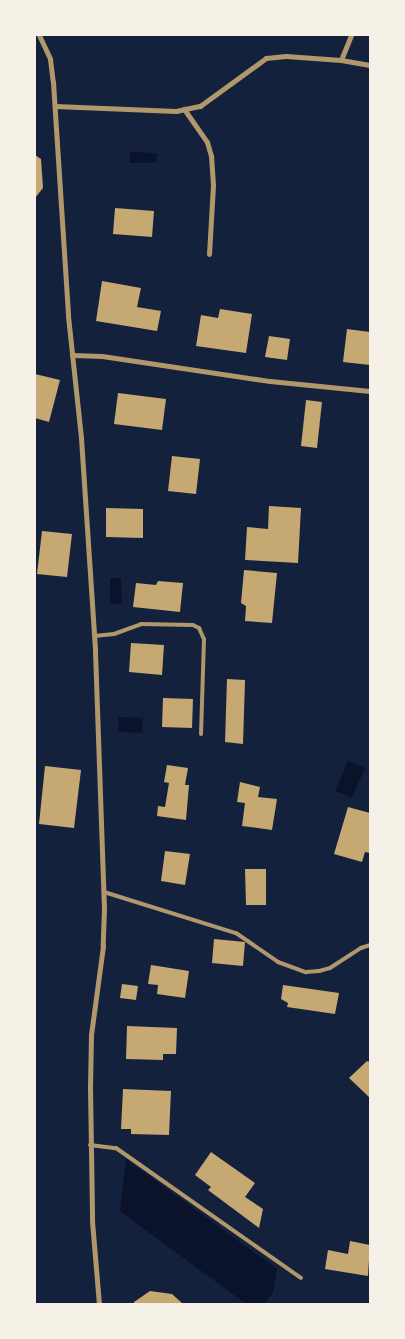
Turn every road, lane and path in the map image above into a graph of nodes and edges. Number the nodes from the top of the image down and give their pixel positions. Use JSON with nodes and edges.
{"nodes":[{"id":1,"x":39,"y":35,"type":"edge"},
{"id":2,"x":351,"y":35,"type":"edge"},
{"id":3,"x":340,"y":60,"type":"junction"},
{"id":4,"x":370,"y":65,"type":"edge"},
{"id":5,"x":55,"y":106,"type":"junction"},
{"id":6,"x":184,"y":109,"type":"junction"},
{"id":7,"x":209,"y":254,"type":"dead end"},
{"id":8,"x":72,"y":355,"type":"junction"},
{"id":9,"x":370,"y":392,"type":"edge"},
{"id":10,"x":94,"y":636,"type":"junction"},
{"id":11,"x":201,"y":734,"type":"dead end"},
{"id":12,"x":104,"y":892,"type":"junction"},
{"id":13,"x":370,"y":945,"type":"edge"},
{"id":14,"x":90,"y":1145,"type":"junction"},
{"id":15,"x":301,"y":1278,"type":"dead end"},
{"id":16,"x":99,"y":1304,"type":"edge"}],
"edges":[{"from":1,"to":5,"type":"street"},
{"from":2,"to":3,"type":"street"},
{"from":3,"to":4,"type":"street"},
{"from":3,"to":6,"type":"street"},
{"from":5,"to":6,"type":"street"},
{"from":5,"to":8,"type":"street"},
{"from":6,"to":7,"type":"street"},
{"from":8,"to":9,"type":"street"},
{"from":8,"to":10,"type":"street"},
{"from":10,"to":11,"type":"lane"},
{"from":10,"to":12,"type":"street"},
{"from":12,"to":13,"type":"lane"},
{"from":12,"to":14,"type":"street"},
{"from":14,"to":15,"type":"lane"},
{"from":14,"to":16,"type":"street"}]}
